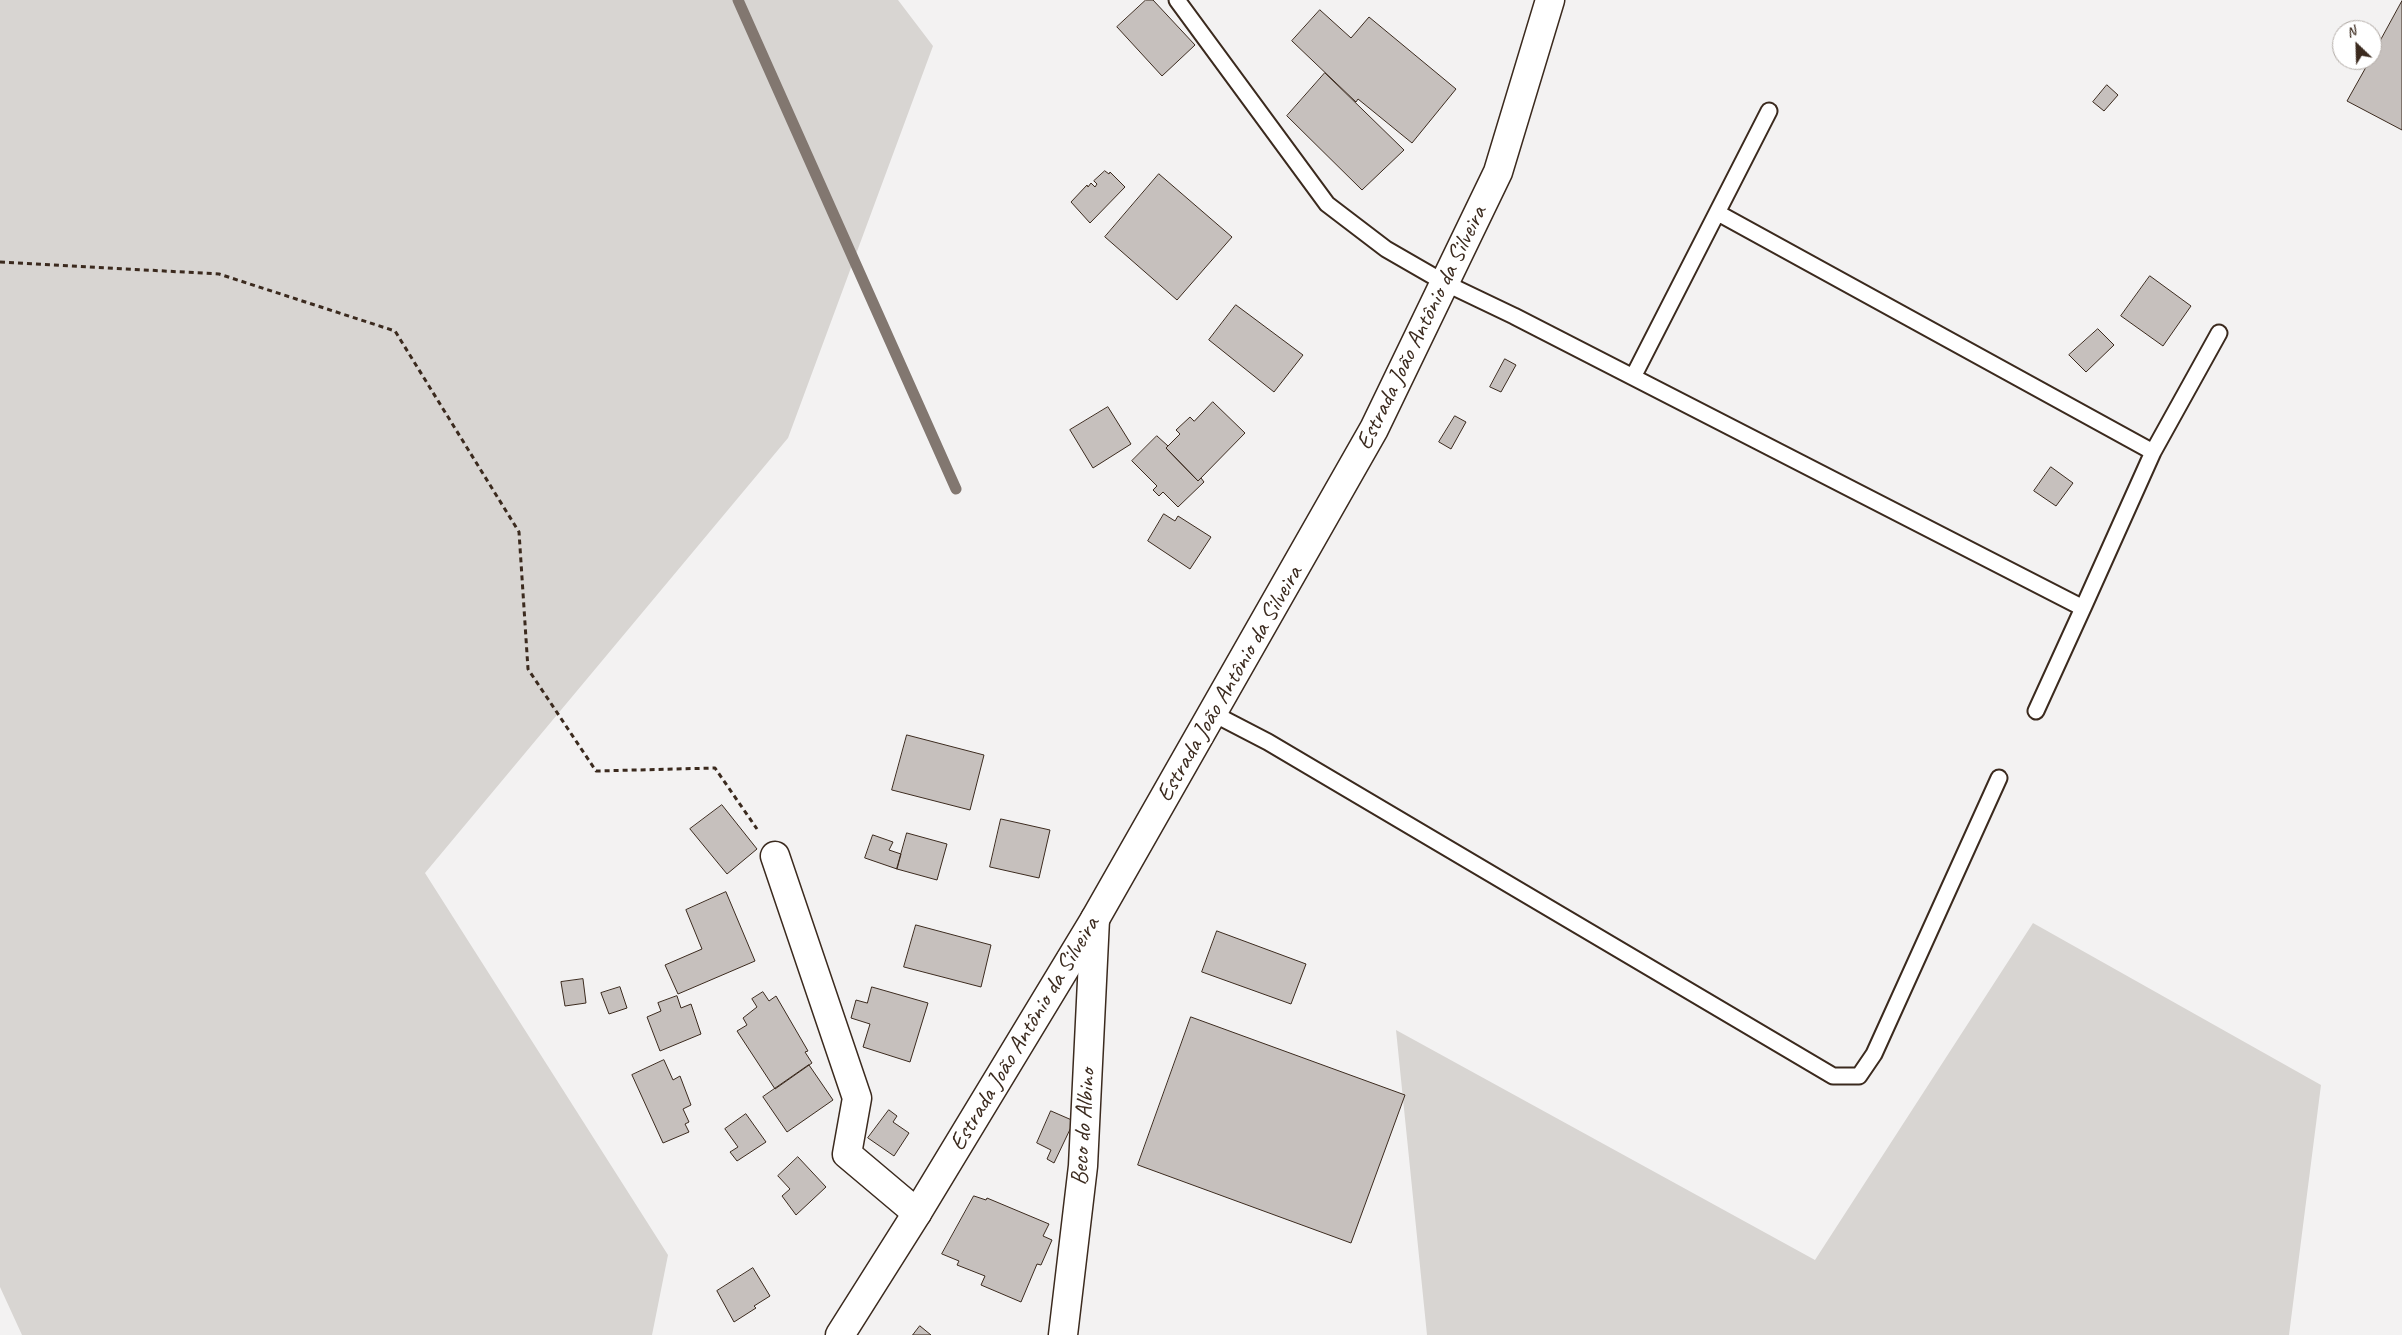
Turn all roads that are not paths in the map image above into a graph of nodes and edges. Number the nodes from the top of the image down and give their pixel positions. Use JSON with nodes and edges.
{"nodes":[{"id":1,"x":1177,"y":0,"type":"edge"},
{"id":2,"x":1550,"y":0,"type":"edge"},
{"id":3,"x":1770,"y":112,"type":"dead end"},
{"id":4,"x":1718,"y":213,"type":"junction"},
{"id":5,"x":1445,"y":283,"type":"junction"},
{"id":6,"x":2219,"y":333,"type":"dead end"},
{"id":7,"x":1633,"y":377,"type":"junction"},
{"id":8,"x":2153,"y":452,"type":"junction"},
{"id":9,"x":2083,"y":608,"type":"junction"},
{"id":10,"x":2036,"y":711,"type":"dead end"},
{"id":11,"x":1214,"y":714,"type":"junction"},
{"id":12,"x":1999,"y":778,"type":"dead end"},
{"id":13,"x":775,"y":856,"type":"road end"},
{"id":14,"x":1095,"y":919,"type":"junction"},
{"id":15,"x":917,"y":1213,"type":"junction"},
{"id":16,"x":840,"y":1335,"type":"edge"},
{"id":17,"x":1062,"y":1335,"type":"edge"}],
"edges":[{"from":1,"to":5,"type":"lane"},
{"from":2,"to":5,"type":"main road","name":"Estrada João Antônio da Silveira"},
{"from":3,"to":4,"type":"lane"},
{"from":4,"to":7,"type":"lane"},
{"from":4,"to":8,"type":"lane"},
{"from":5,"to":7,"type":"lane"},
{"from":5,"to":11,"type":"main road","name":"Estrada João Antônio da Silveira"},
{"from":6,"to":8,"type":"lane"},
{"from":7,"to":9,"type":"lane"},
{"from":8,"to":9,"type":"lane"},
{"from":9,"to":10,"type":"lane"},
{"from":11,"to":12,"type":"lane"},
{"from":11,"to":14,"type":"main road","name":"Estrada João Antônio da Silveira"},
{"from":13,"to":15,"type":"main road"},
{"from":14,"to":15,"type":"main road","name":"Estrada João Antônio da Silveira"},
{"from":14,"to":17,"type":"main road","name":"Beco do Albino"},
{"from":15,"to":16,"type":"main road","name":"Estrada João Antônio da Silveira"}]}
